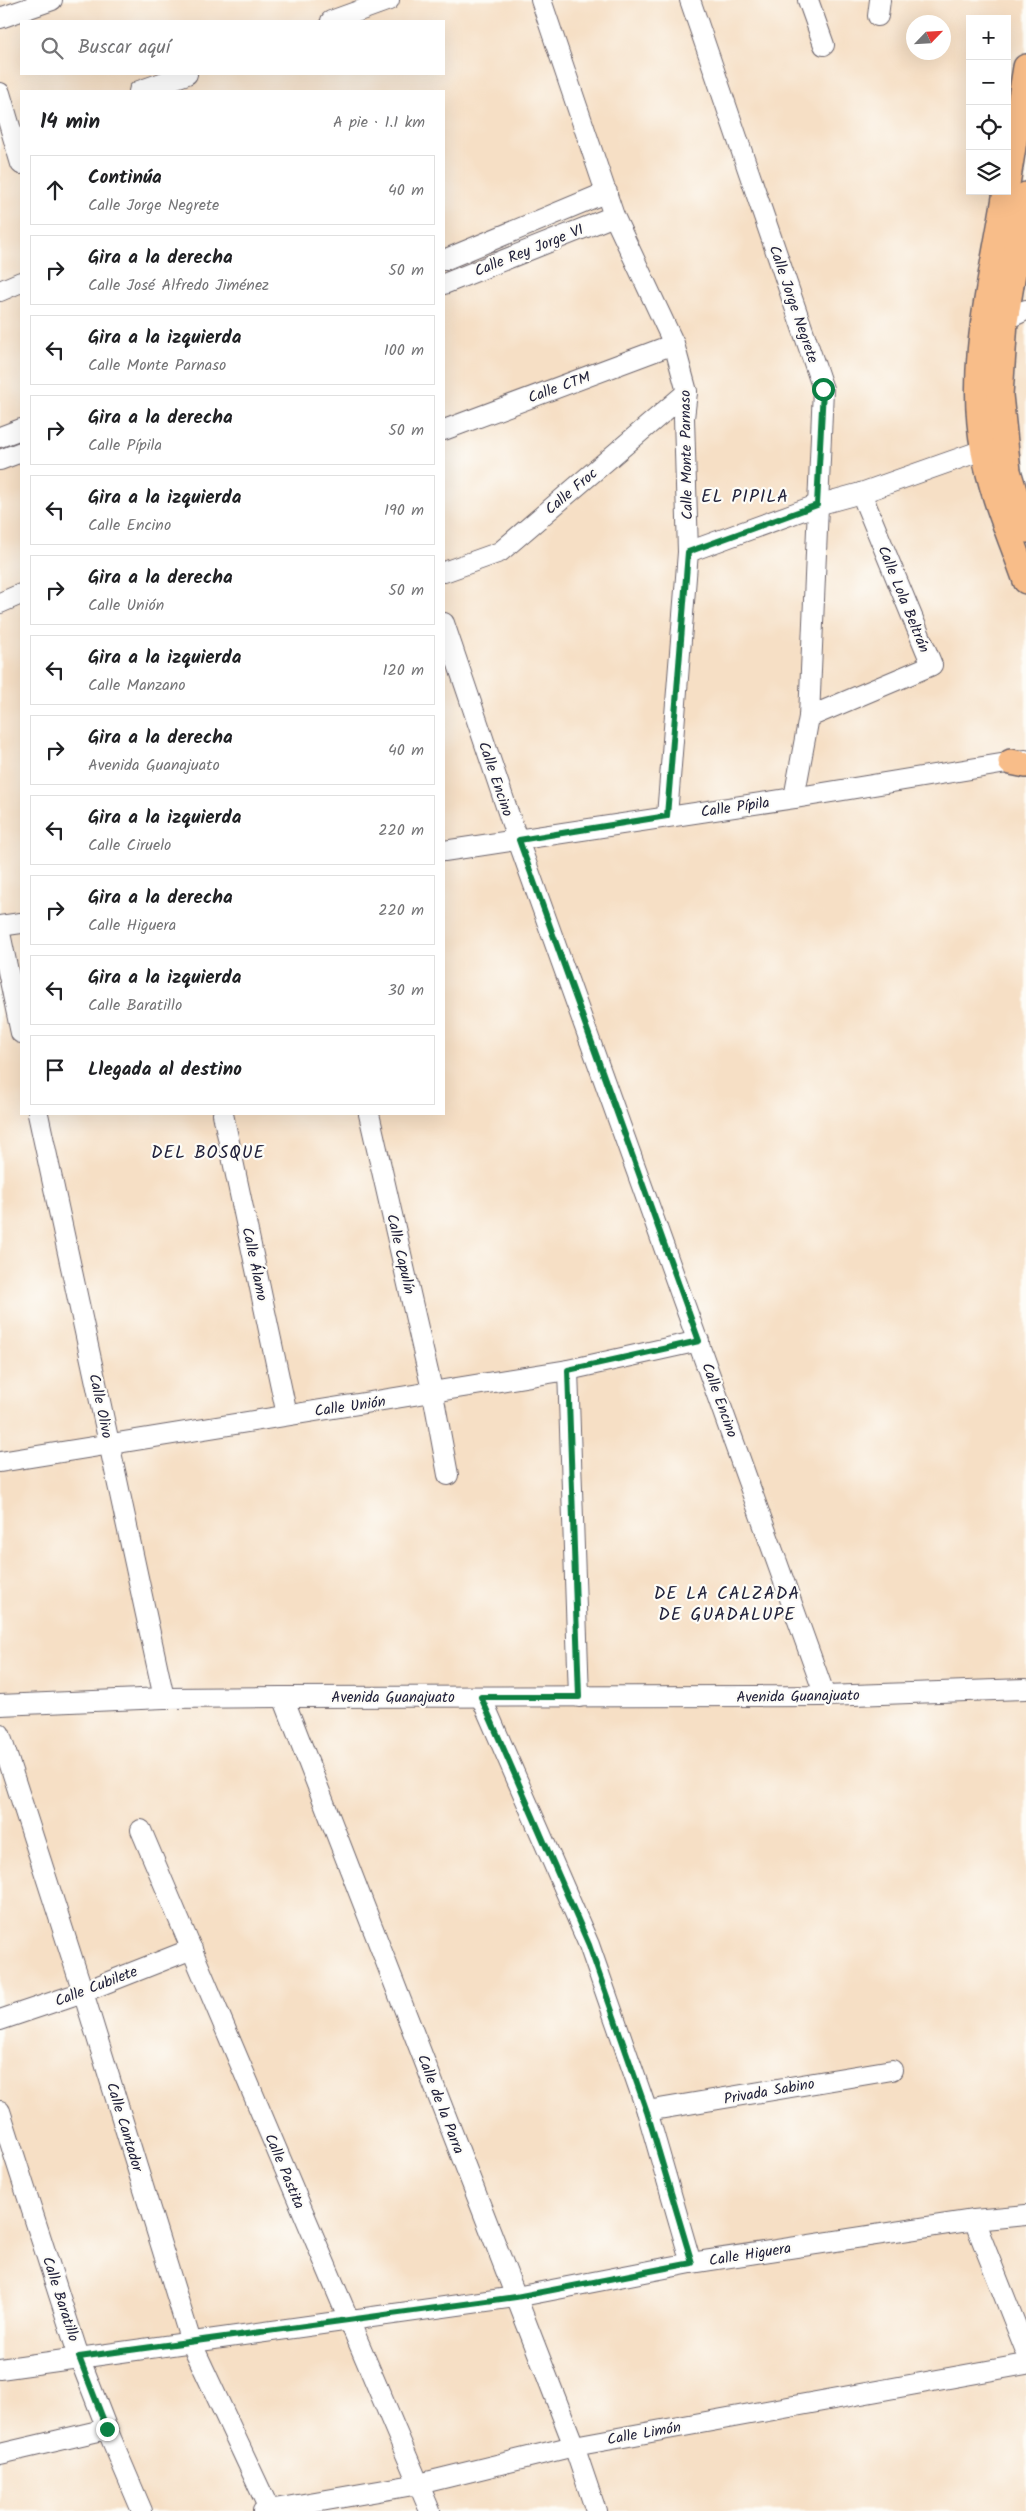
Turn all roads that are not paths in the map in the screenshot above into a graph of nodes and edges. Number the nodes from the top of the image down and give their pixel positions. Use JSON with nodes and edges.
{"nodes":[{"id":1,"x":52,"y":0,"type":"edge"},
{"id":2,"x":389,"y":0,"type":"edge"},
{"id":3,"x":541,"y":0,"type":"edge"},
{"id":4,"x":690,"y":0,"type":"edge"},
{"id":5,"x":808,"y":0,"type":"edge"},
{"id":6,"x":0,"y":18,"type":"edge"},
{"id":7,"x":334,"y":20,"type":"edge"},
{"id":8,"x":824,"y":45,"type":"dead end"},
{"id":9,"x":1026,"y":67,"type":"edge"},
{"id":10,"x":183,"y":75,"type":"edge"},
{"id":11,"x":141,"y":90,"type":"edge"},
{"id":12,"x":0,"y":93,"type":"edge"},
{"id":13,"x":12,"y":137,"type":"edge"},
{"id":14,"x":1011,"y":159,"type":"edge"},
{"id":15,"x":20,"y":161,"type":"edge"},
{"id":16,"x":607,"y":192,"type":"junction"},
{"id":17,"x":1006,"y":195,"type":"edge"},
{"id":18,"x":1026,"y":195,"type":"edge"},
{"id":19,"x":614,"y":216,"type":"junction"},
{"id":20,"x":445,"y":260,"type":"edge"},
{"id":21,"x":20,"y":282,"type":"edge"},
{"id":22,"x":445,"y":284,"type":"edge"},
{"id":23,"x":0,"y":291,"type":"edge"},
{"id":24,"x":1004,"y":320,"type":"edge"},
{"id":25,"x":674,"y":344,"type":"junction"},
{"id":26,"x":687,"y":392,"type":"junction"},
{"id":27,"x":20,"y":429,"type":"edge"},
{"id":28,"x":445,"y":430,"type":"edge"},
{"id":29,"x":0,"y":437,"type":"edge"},
{"id":30,"x":983,"y":450,"type":"junction"},
{"id":31,"x":20,"y":452,"type":"edge"},
{"id":32,"x":0,"y":460,"type":"edge"},
{"id":33,"x":861,"y":493,"type":"junction"},
{"id":34,"x":817,"y":505,"type":"junction"},
{"id":35,"x":1026,"y":530,"type":"edge"},
{"id":36,"x":688,"y":552,"type":"junction"},
{"id":37,"x":445,"y":572,"type":"edge"},
{"id":38,"x":1025,"y":575,"type":"edge"},
{"id":39,"x":20,"y":594,"type":"edge"},
{"id":40,"x":0,"y":603,"type":"edge"},
{"id":41,"x":445,"y":626,"type":"edge"},
{"id":42,"x":809,"y":717,"type":"junction"},
{"id":43,"x":1021,"y":762,"type":"edge"},
{"id":44,"x":794,"y":798,"type":"junction"},
{"id":45,"x":667,"y":816,"type":"junction"},
{"id":46,"x":519,"y":840,"type":"junction"},
{"id":47,"x":445,"y":851,"type":"edge"},
{"id":48,"x":20,"y":923,"type":"edge"},
{"id":49,"x":0,"y":926,"type":"edge"},
{"id":50,"x":0,"y":933,"type":"edge"},
{"id":51,"x":20,"y":1028,"type":"edge"},
{"id":52,"x":38,"y":1115,"type":"edge"},
{"id":53,"x":223,"y":1115,"type":"edge"},
{"id":54,"x":369,"y":1115,"type":"edge"},
{"id":55,"x":699,"y":1341,"type":"junction"},
{"id":56,"x":568,"y":1370,"type":"junction"},
{"id":57,"x":432,"y":1394,"type":"junction"},
{"id":58,"x":287,"y":1415,"type":"junction"},
{"id":59,"x":109,"y":1444,"type":"junction"},
{"id":60,"x":0,"y":1462,"type":"edge"},
{"id":61,"x":448,"y":1475,"type":"dead end"},
{"id":62,"x":1026,"y":1689,"type":"edge"},
{"id":63,"x":826,"y":1696,"type":"junction"},
{"id":64,"x":283,"y":1697,"type":"junction"},
{"id":65,"x":481,"y":1697,"type":"junction"},
{"id":66,"x":579,"y":1697,"type":"junction"},
{"id":67,"x":164,"y":1698,"type":"junction"},
{"id":68,"x":0,"y":1705,"type":"edge"},
{"id":69,"x":0,"y":1734,"type":"edge"},
{"id":70,"x":140,"y":1830,"type":"dead end"},
{"id":71,"x":192,"y":1949,"type":"junction"},
{"id":72,"x":83,"y":1992,"type":"junction"},
{"id":73,"x":0,"y":2020,"type":"edge"},
{"id":74,"x":892,"y":2070,"type":"dead end"},
{"id":75,"x":0,"y":2111,"type":"edge"},
{"id":76,"x":647,"y":2112,"type":"junction"},
{"id":77,"x":1026,"y":2215,"type":"edge"},
{"id":78,"x":974,"y":2220,"type":"junction"},
{"id":79,"x":692,"y":2263,"type":"junction"},
{"id":80,"x":516,"y":2297,"type":"junction"},
{"id":81,"x":347,"y":2319,"type":"junction"},
{"id":82,"x":191,"y":2342,"type":"junction"},
{"id":83,"x":1026,"y":2351,"type":"edge"},
{"id":84,"x":79,"y":2357,"type":"junction"},
{"id":85,"x":1026,"y":2364,"type":"edge"},
{"id":86,"x":0,"y":2369,"type":"edge"},
{"id":87,"x":107,"y":2429,"type":"junction"},
{"id":88,"x":574,"y":2446,"type":"junction"},
{"id":89,"x":0,"y":2454,"type":"edge"},
{"id":90,"x":419,"y":2484,"type":"junction"},
{"id":91,"x":142,"y":2511,"type":"edge"},
{"id":92,"x":267,"y":2511,"type":"edge"},
{"id":93,"x":430,"y":2511,"type":"edge"},
{"id":94,"x":596,"y":2511,"type":"edge"}],
"edges":[{"from":1,"to":6,"type":"street"},
{"from":2,"to":7,"type":"street"},
{"from":3,"to":16,"type":"street","name":"Calle Monte Parnaso"},
{"from":4,"to":34,"type":"street","name":"Calle Jorge Negrete"},
{"from":5,"to":8,"type":"street"},
{"from":9,"to":14,"type":"main road"},
{"from":10,"to":11,"type":"street"},
{"from":12,"to":13,"type":"street"},
{"from":13,"to":15,"type":"street"},
{"from":16,"to":19,"type":"street","name":"Calle Monte Parnaso"},
{"from":16,"to":20,"type":"street","name":"Calle Rey Jorge VI"},
{"from":17,"to":24,"type":"main road"},
{"from":18,"to":24,"type":"main road"},
{"from":19,"to":22,"type":"street","name":"Calle Rey Jorge VI"},
{"from":19,"to":25,"type":"street","name":"Calle Monte Parnaso"},
{"from":21,"to":23,"type":"street"},
{"from":24,"to":30,"type":"main road"},
{"from":24,"to":35,"type":"main road"},
{"from":25,"to":26,"type":"street","name":"Calle Monte Parnaso"},
{"from":25,"to":28,"type":"street","name":"Calle CTM"},
{"from":26,"to":36,"type":"street","name":"Calle Monte Parnaso"},
{"from":26,"to":37,"type":"street","name":"Calle Froc"},
{"from":27,"to":29,"type":"street"},
{"from":30,"to":33,"type":"street"},
{"from":30,"to":38,"type":"main road"},
{"from":31,"to":32,"type":"street"},
{"from":33,"to":34,"type":"street"},
{"from":33,"to":42,"type":"street","name":"Calle Lola Beltrán"},
{"from":34,"to":36,"type":"street"},
{"from":34,"to":42,"type":"street","name":"Calle Jorge Negrete"},
{"from":36,"to":45,"type":"street","name":"Calle Monte Parnaso"},
{"from":39,"to":40,"type":"street"},
{"from":41,"to":46,"type":"street","name":"Calle Encino"},
{"from":42,"to":44,"type":"street","name":"Calle Jorge Negrete"},
{"from":43,"to":44,"type":"street","name":"Calle Pípila"},
{"from":44,"to":45,"type":"street","name":"Calle Pípila"},
{"from":45,"to":46,"type":"street","name":"Calle Pípila"},
{"from":46,"to":47,"type":"street","name":"Calle Pípila"},
{"from":46,"to":55,"type":"street","name":"Calle Encino"},
{"from":48,"to":49,"type":"street"},
{"from":50,"to":51,"type":"street"},
{"from":52,"to":59,"type":"street","name":"Calle Olivo"},
{"from":53,"to":58,"type":"street","name":"Calle Álamo"},
{"from":54,"to":57,"type":"street","name":"Calle Capulín"},
{"from":55,"to":56,"type":"street","name":"Calle Unión"},
{"from":55,"to":63,"type":"street","name":"Calle Encino"},
{"from":56,"to":57,"type":"street","name":"Calle Unión"},
{"from":56,"to":66,"type":"street"},
{"from":57,"to":58,"type":"street","name":"Calle Unión"},
{"from":57,"to":61,"type":"street","name":"Calle Capulín"},
{"from":58,"to":59,"type":"street","name":"Calle Unión"},
{"from":59,"to":60,"type":"street","name":"Calle Unión"},
{"from":59,"to":67,"type":"street","name":"Calle Olivo"},
{"from":62,"to":63,"type":"street","name":"Avenida Guanajuato"},
{"from":63,"to":66,"type":"street","name":"Avenida Guanajuato"},
{"from":64,"to":65,"type":"street","name":"Avenida Guanajuato"},
{"from":64,"to":67,"type":"street","name":"Avenida Guanajuato"},
{"from":64,"to":80,"type":"street","name":"Calle de la Parra"},
{"from":65,"to":66,"type":"street","name":"Avenida Guanajuato"},
{"from":65,"to":76,"type":"street"},
{"from":67,"to":68,"type":"street","name":"Avenida Guanajuato"},
{"from":69,"to":72,"type":"street","name":"Calle Cantador"},
{"from":70,"to":71,"type":"street","name":"Calle Pastita"},
{"from":71,"to":72,"type":"street","name":"Calle Cubilete"},
{"from":71,"to":81,"type":"street","name":"Calle Pastita"},
{"from":72,"to":73,"type":"street","name":"Calle Cubilete"},
{"from":72,"to":82,"type":"street","name":"Calle Cantador"},
{"from":74,"to":76,"type":"street","name":"Privada Sabino"},
{"from":75,"to":84,"type":"street","name":"Calle Baratillo"},
{"from":76,"to":79,"type":"street"},
{"from":77,"to":78,"type":"street","name":"Calle Higuera"},
{"from":78,"to":79,"type":"street","name":"Calle Higuera"},
{"from":78,"to":83,"type":"street"},
{"from":79,"to":80,"type":"street","name":"Calle Higuera"},
{"from":80,"to":81,"type":"street","name":"Calle Higuera"},
{"from":80,"to":88,"type":"street","name":"Calle de la Parra"},
{"from":81,"to":82,"type":"street","name":"Calle Higuera"},
{"from":81,"to":90,"type":"street","name":"Calle Pastita"},
{"from":82,"to":84,"type":"street","name":"Calle Higuera"},
{"from":82,"to":92,"type":"street","name":"Calle Cantador"},
{"from":84,"to":86,"type":"street","name":"Calle Higuera"},
{"from":84,"to":87,"type":"street","name":"Calle Baratillo"},
{"from":85,"to":88,"type":"street","name":"Calle Limón"},
{"from":87,"to":89,"type":"street"},
{"from":87,"to":91,"type":"street","name":"Calle Baratillo"},
{"from":88,"to":90,"type":"street","name":"Calle Limón"},
{"from":88,"to":94,"type":"street","name":"Calle de la Parra"},
{"from":90,"to":92,"type":"street","name":"Calle Limón"},
{"from":90,"to":93,"type":"street","name":"Calle Pastita"}]}
